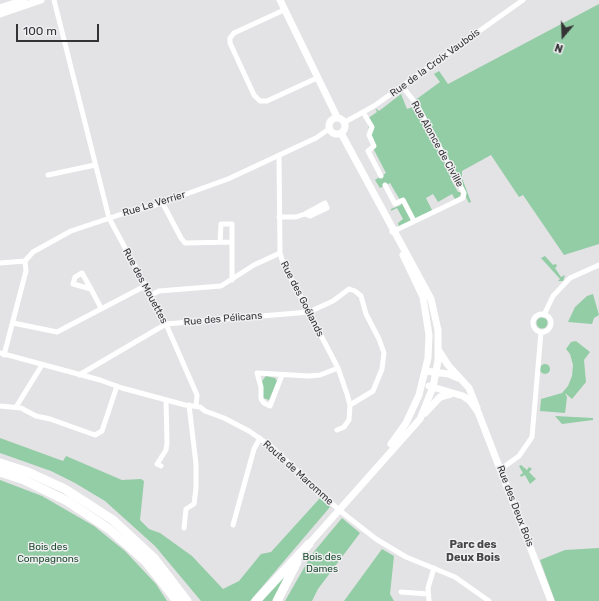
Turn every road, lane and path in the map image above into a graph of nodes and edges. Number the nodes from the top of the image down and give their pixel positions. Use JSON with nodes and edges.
{"nodes":[{"id":1,"x":24,"y":0,"type":"edge"},
{"id":2,"x":41,"y":0,"type":"edge"},
{"id":3,"x":54,"y":0,"type":"edge"},
{"id":4,"x":280,"y":0,"type":"edge"},
{"id":5,"x":523,"y":0,"type":"edge"},
{"id":6,"x":0,"y":8,"type":"edge"},
{"id":7,"x":284,"y":10,"type":"junction"},
{"id":8,"x":0,"y":14,"type":"edge"},
{"id":9,"x":317,"y":78,"type":"junction"},
{"id":10,"x":402,"y":86,"type":"junction"},
{"id":11,"x":363,"y":112,"type":"junction"},
{"id":12,"x":335,"y":118,"type":"junction"},
{"id":13,"x":345,"y":122,"type":"junction"},
{"id":14,"x":329,"y":129,"type":"junction"},
{"id":15,"x":341,"y":133,"type":"junction"},
{"id":16,"x":279,"y":155,"type":"junction"},
{"id":17,"x":95,"y":165,"type":"junction"},
{"id":18,"x":48,"y":175,"type":"dead end"},
{"id":19,"x":381,"y":176,"type":"dead end"},
{"id":20,"x":385,"y":184,"type":"dead end"},
{"id":21,"x":162,"y":202,"type":"junction"},
{"id":22,"x":305,"y":214,"type":"dead end"},
{"id":23,"x":279,"y":217,"type":"junction"},
{"id":24,"x":109,"y":218,"type":"junction"},
{"id":25,"x":414,"y":221,"type":"junction"},
{"id":26,"x":395,"y":231,"type":"junction"},
{"id":27,"x":220,"y":242,"type":"junction"},
{"id":28,"x":232,"y":242,"type":"junction"},
{"id":29,"x":280,"y":253,"type":"junction"},
{"id":30,"x":25,"y":261,"type":"junction"},
{"id":31,"x":0,"y":263,"type":"edge"},
{"id":32,"x":599,"y":265,"type":"edge"},
{"id":33,"x":232,"y":280,"type":"junction"},
{"id":34,"x":146,"y":286,"type":"junction"},
{"id":35,"x":91,"y":288,"type":"dead end"},
{"id":36,"x":151,"y":295,"type":"junction"},
{"id":37,"x":101,"y":308,"type":"junction"},
{"id":38,"x":309,"y":312,"type":"junction"},
{"id":39,"x":544,"y":314,"type":"junction"},
{"id":40,"x":13,"y":323,"type":"junction"},
{"id":41,"x":166,"y":324,"type":"junction"},
{"id":42,"x":541,"y":332,"type":"junction"},
{"id":43,"x":439,"y":350,"type":"junction"},
{"id":44,"x":2,"y":354,"type":"edge"},
{"id":45,"x":42,"y":365,"type":"junction"},
{"id":46,"x":338,"y":368,"type":"junction"},
{"id":47,"x":425,"y":371,"type":"junction"},
{"id":48,"x":436,"y":374,"type":"junction"},
{"id":49,"x":78,"y":375,"type":"junction"},
{"id":50,"x":282,"y":375,"type":"junction"},
{"id":51,"x":461,"y":379,"type":"junction"},
{"id":52,"x":423,"y":384,"type":"junction"},
{"id":53,"x":117,"y":386,"type":"junction"},
{"id":54,"x":433,"y":387,"type":"junction"},
{"id":55,"x":455,"y":393,"type":"junction"},
{"id":56,"x":166,"y":400,"type":"junction"},
{"id":57,"x":189,"y":405,"type":"junction"},
{"id":58,"x":350,"y":405,"type":"junction"},
{"id":59,"x":0,"y":406,"type":"edge"},
{"id":60,"x":196,"y":406,"type":"junction"},
{"id":61,"x":16,"y":407,"type":"junction"},
{"id":62,"x":478,"y":412,"type":"junction"},
{"id":63,"x":420,"y":419,"type":"junction"},
{"id":64,"x":337,"y":430,"type":"dead end"},
{"id":65,"x":260,"y":438,"type":"junction"},
{"id":66,"x":0,"y":463,"type":"edge"},
{"id":67,"x":161,"y":466,"type":"dead end"},
{"id":68,"x":501,"y":468,"type":"junction"},
{"id":69,"x":0,"y":472,"type":"edge"},
{"id":70,"x":363,"y":481,"type":"junction"},
{"id":71,"x":233,"y":524,"type":"dead end"},
{"id":72,"x":184,"y":528,"type":"dead end"},
{"id":73,"x":309,"y":544,"type":"junction"},
{"id":74,"x":434,"y":568,"type":"junction"},
{"id":75,"x":401,"y":592,"type":"dead end"},
{"id":76,"x":428,"y":594,"type":"junction"},
{"id":77,"x":177,"y":601,"type":"edge"},
{"id":78,"x":187,"y":601,"type":"edge"},
{"id":79,"x":256,"y":601,"type":"edge"},
{"id":80,"x":277,"y":601,"type":"edge"},
{"id":81,"x":429,"y":601,"type":"edge"},
{"id":82,"x":488,"y":601,"type":"edge"},
{"id":83,"x":552,"y":601,"type":"edge"}],
"edges":[{"from":1,"to":6,"type":"street"},
{"from":2,"to":8,"type":"street"},
{"from":3,"to":17,"type":"street","name":"Rue des Mouettes"},
{"from":4,"to":7,"type":"street"},
{"from":5,"to":10,"type":"street","name":"Rue de la Croix Vaubois"},
{"from":7,"to":9,"type":"street"},
{"from":7,"to":9,"type":"street"},
{"from":9,"to":12,"type":"street"},
{"from":10,"to":11,"type":"street","name":"Rue de la Croix Vaubois"},
{"from":10,"to":25,"type":"street","name":"Rue Alonce de Civille"},
{"from":11,"to":13,"type":"street","name":"Rue de la Croix Vaubois"},
{"from":11,"to":19,"type":"street"},
{"from":12,"to":13,"type":"street"},
{"from":12,"to":14,"type":"street"},
{"from":13,"to":15,"type":"street"},
{"from":14,"to":15,"type":"street"},
{"from":14,"to":16,"type":"street","name":"Rue Le Verrier"},
{"from":15,"to":26,"type":"street"},
{"from":16,"to":21,"type":"street","name":"Rue Le Verrier"},
{"from":16,"to":23,"type":"street","name":"Rue des Goélands"},
{"from":17,"to":18,"type":"street"},
{"from":17,"to":24,"type":"street","name":"Rue des Mouettes"},
{"from":20,"to":25,"type":"street"},
{"from":21,"to":24,"type":"street","name":"Rue Le Verrier"},
{"from":21,"to":27,"type":"street"},
{"from":22,"to":23,"type":"street"},
{"from":23,"to":29,"type":"street","name":"Rue des Goélands"},
{"from":24,"to":30,"type":"street","name":"Rue Le Verrier"},
{"from":24,"to":34,"type":"street","name":"Rue des Mouettes"},
{"from":25,"to":26,"type":"street","name":"Rue Alonce de Civille"},
{"from":26,"to":43,"type":"street"},
{"from":26,"to":47,"type":"street"},
{"from":27,"to":28,"type":"street"},
{"from":27,"to":28,"type":"street"},
{"from":28,"to":33,"type":"street"},
{"from":29,"to":33,"type":"street"},
{"from":29,"to":38,"type":"street","name":"Rue des Goélands"},
{"from":30,"to":31,"type":"street"},
{"from":30,"to":40,"type":"street"},
{"from":32,"to":39,"type":"street"},
{"from":33,"to":36,"type":"street"},
{"from":34,"to":36,"type":"street","name":"Rue des Mouettes"},
{"from":34,"to":37,"type":"street"},
{"from":35,"to":37,"type":"street"},
{"from":36,"to":41,"type":"street","name":"Rue des Mouettes"},
{"from":37,"to":40,"type":"street"},
{"from":38,"to":41,"type":"street","name":"Rue des Pélicans"},
{"from":38,"to":46,"type":"street","name":"Rue des Goélands"},
{"from":38,"to":58,"type":"street"},
{"from":39,"to":42,"type":"street"},
{"from":39,"to":42,"type":"street"},
{"from":40,"to":44,"type":"street"},
{"from":41,"to":49,"type":"street","name":"Rue des Pélicans"},
{"from":41,"to":60,"type":"street","name":"Rue des Mouettes"},
{"from":42,"to":68,"type":"street"},
{"from":43,"to":48,"type":"street"},
{"from":43,"to":51,"type":"street","name":"Rue des Deux Bois"},
{"from":44,"to":45,"type":"street","name":"Route de Maromme"},
{"from":45,"to":49,"type":"street","name":"Route de Maromme"},
{"from":45,"to":61,"type":"street"},
{"from":46,"to":50,"type":"street"},
{"from":46,"to":58,"type":"street","name":"Rue des Goélands"},
{"from":47,"to":48,"type":"street"},
{"from":47,"to":52,"type":"street"},
{"from":48,"to":51,"type":"street"},
{"from":48,"to":54,"type":"street"},
{"from":49,"to":53,"type":"street","name":"Route de Maromme"},
{"from":50,"to":50,"type":"street"},
{"from":51,"to":62,"type":"street","name":"Rue des Deux Bois"},
{"from":52,"to":54,"type":"street","name":"Rue des Deux Bois"},
{"from":52,"to":70,"type":"street"},
{"from":53,"to":56,"type":"street","name":"Route de Maromme"},
{"from":53,"to":61,"type":"street"},
{"from":54,"to":55,"type":"street","name":"Rue des Deux Bois"},
{"from":54,"to":63,"type":"street"},
{"from":55,"to":62,"type":"street","name":"Rue des Deux Bois"},
{"from":55,"to":63,"type":"street"},
{"from":56,"to":57,"type":"street","name":"Route de Maromme"},
{"from":56,"to":67,"type":"street"},
{"from":57,"to":60,"type":"street","name":"Route de Maromme"},
{"from":57,"to":72,"type":"street"},
{"from":58,"to":64,"type":"street","name":"Rue des Goélands"},
{"from":59,"to":61,"type":"street"},
{"from":60,"to":65,"type":"street","name":"Route de Maromme"},
{"from":62,"to":68,"type":"street","name":"Rue des Deux Bois"},
{"from":63,"to":70,"type":"street"},
{"from":65,"to":71,"type":"street"},
{"from":65,"to":74,"type":"street","name":"Route de Maromme"},
{"from":66,"to":78,"type":"highway"},
{"from":68,"to":83,"type":"street","name":"Rue des Deux Bois"},
{"from":69,"to":77,"type":"highway"},
{"from":70,"to":73,"type":"street"},
{"from":73,"to":79,"type":"highway"},
{"from":73,"to":80,"type":"highway"},
{"from":74,"to":76,"type":"street"},
{"from":74,"to":82,"type":"street","name":"Route de Maromme"},
{"from":75,"to":76,"type":"street"},
{"from":76,"to":81,"type":"street"}]}
